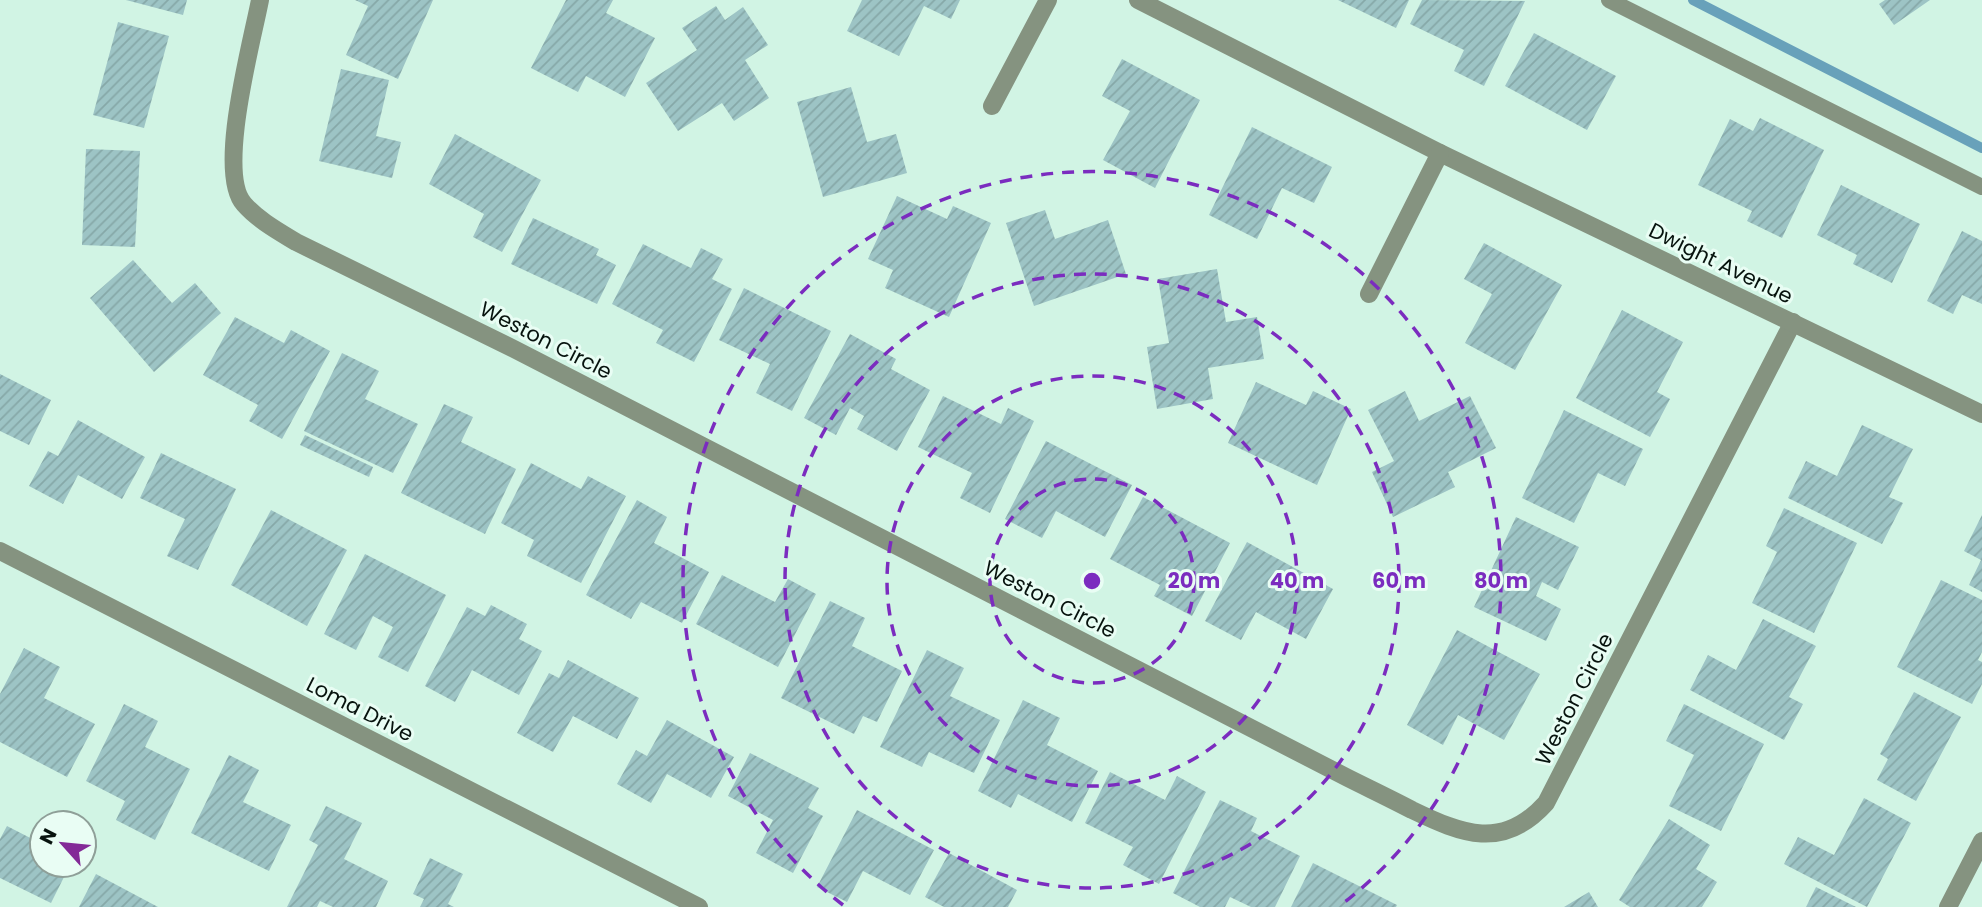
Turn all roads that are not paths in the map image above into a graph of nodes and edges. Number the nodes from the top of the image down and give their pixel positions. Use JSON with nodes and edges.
{"nodes":[{"id":1,"x":260,"y":0,"type":"edge"},
{"id":2,"x":1048,"y":0,"type":"edge"},
{"id":3,"x":1138,"y":0,"type":"edge"},
{"id":4,"x":1609,"y":0,"type":"edge"},
{"id":5,"x":992,"y":106,"type":"dead end"},
{"id":6,"x":1440,"y":153,"type":"junction"},
{"id":7,"x":1982,"y":187,"type":"edge"},
{"id":8,"x":1369,"y":294,"type":"dead end"},
{"id":9,"x":1793,"y":322,"type":"junction"},
{"id":10,"x":1982,"y":414,"type":"edge"},
{"id":11,"x":0,"y":551,"type":"edge"},
{"id":12,"x":1982,"y":841,"type":"edge"},
{"id":13,"x":699,"y":907,"type":"edge"},
{"id":14,"x":1948,"y":907,"type":"edge"}],
"edges":[{"from":1,"to":9,"type":"street","name":"Weston Circle"},
{"from":2,"to":5,"type":"street"},
{"from":3,"to":6,"type":"street","name":"Dwight Avenue"},
{"from":4,"to":7,"type":"lane"},
{"from":6,"to":8,"type":"street"},
{"from":6,"to":9,"type":"street","name":"Dwight Avenue"},
{"from":9,"to":10,"type":"street","name":"Dwight Avenue"},
{"from":11,"to":13,"type":"street","name":"Loma Drive"},
{"from":12,"to":14,"type":"street"}]}
